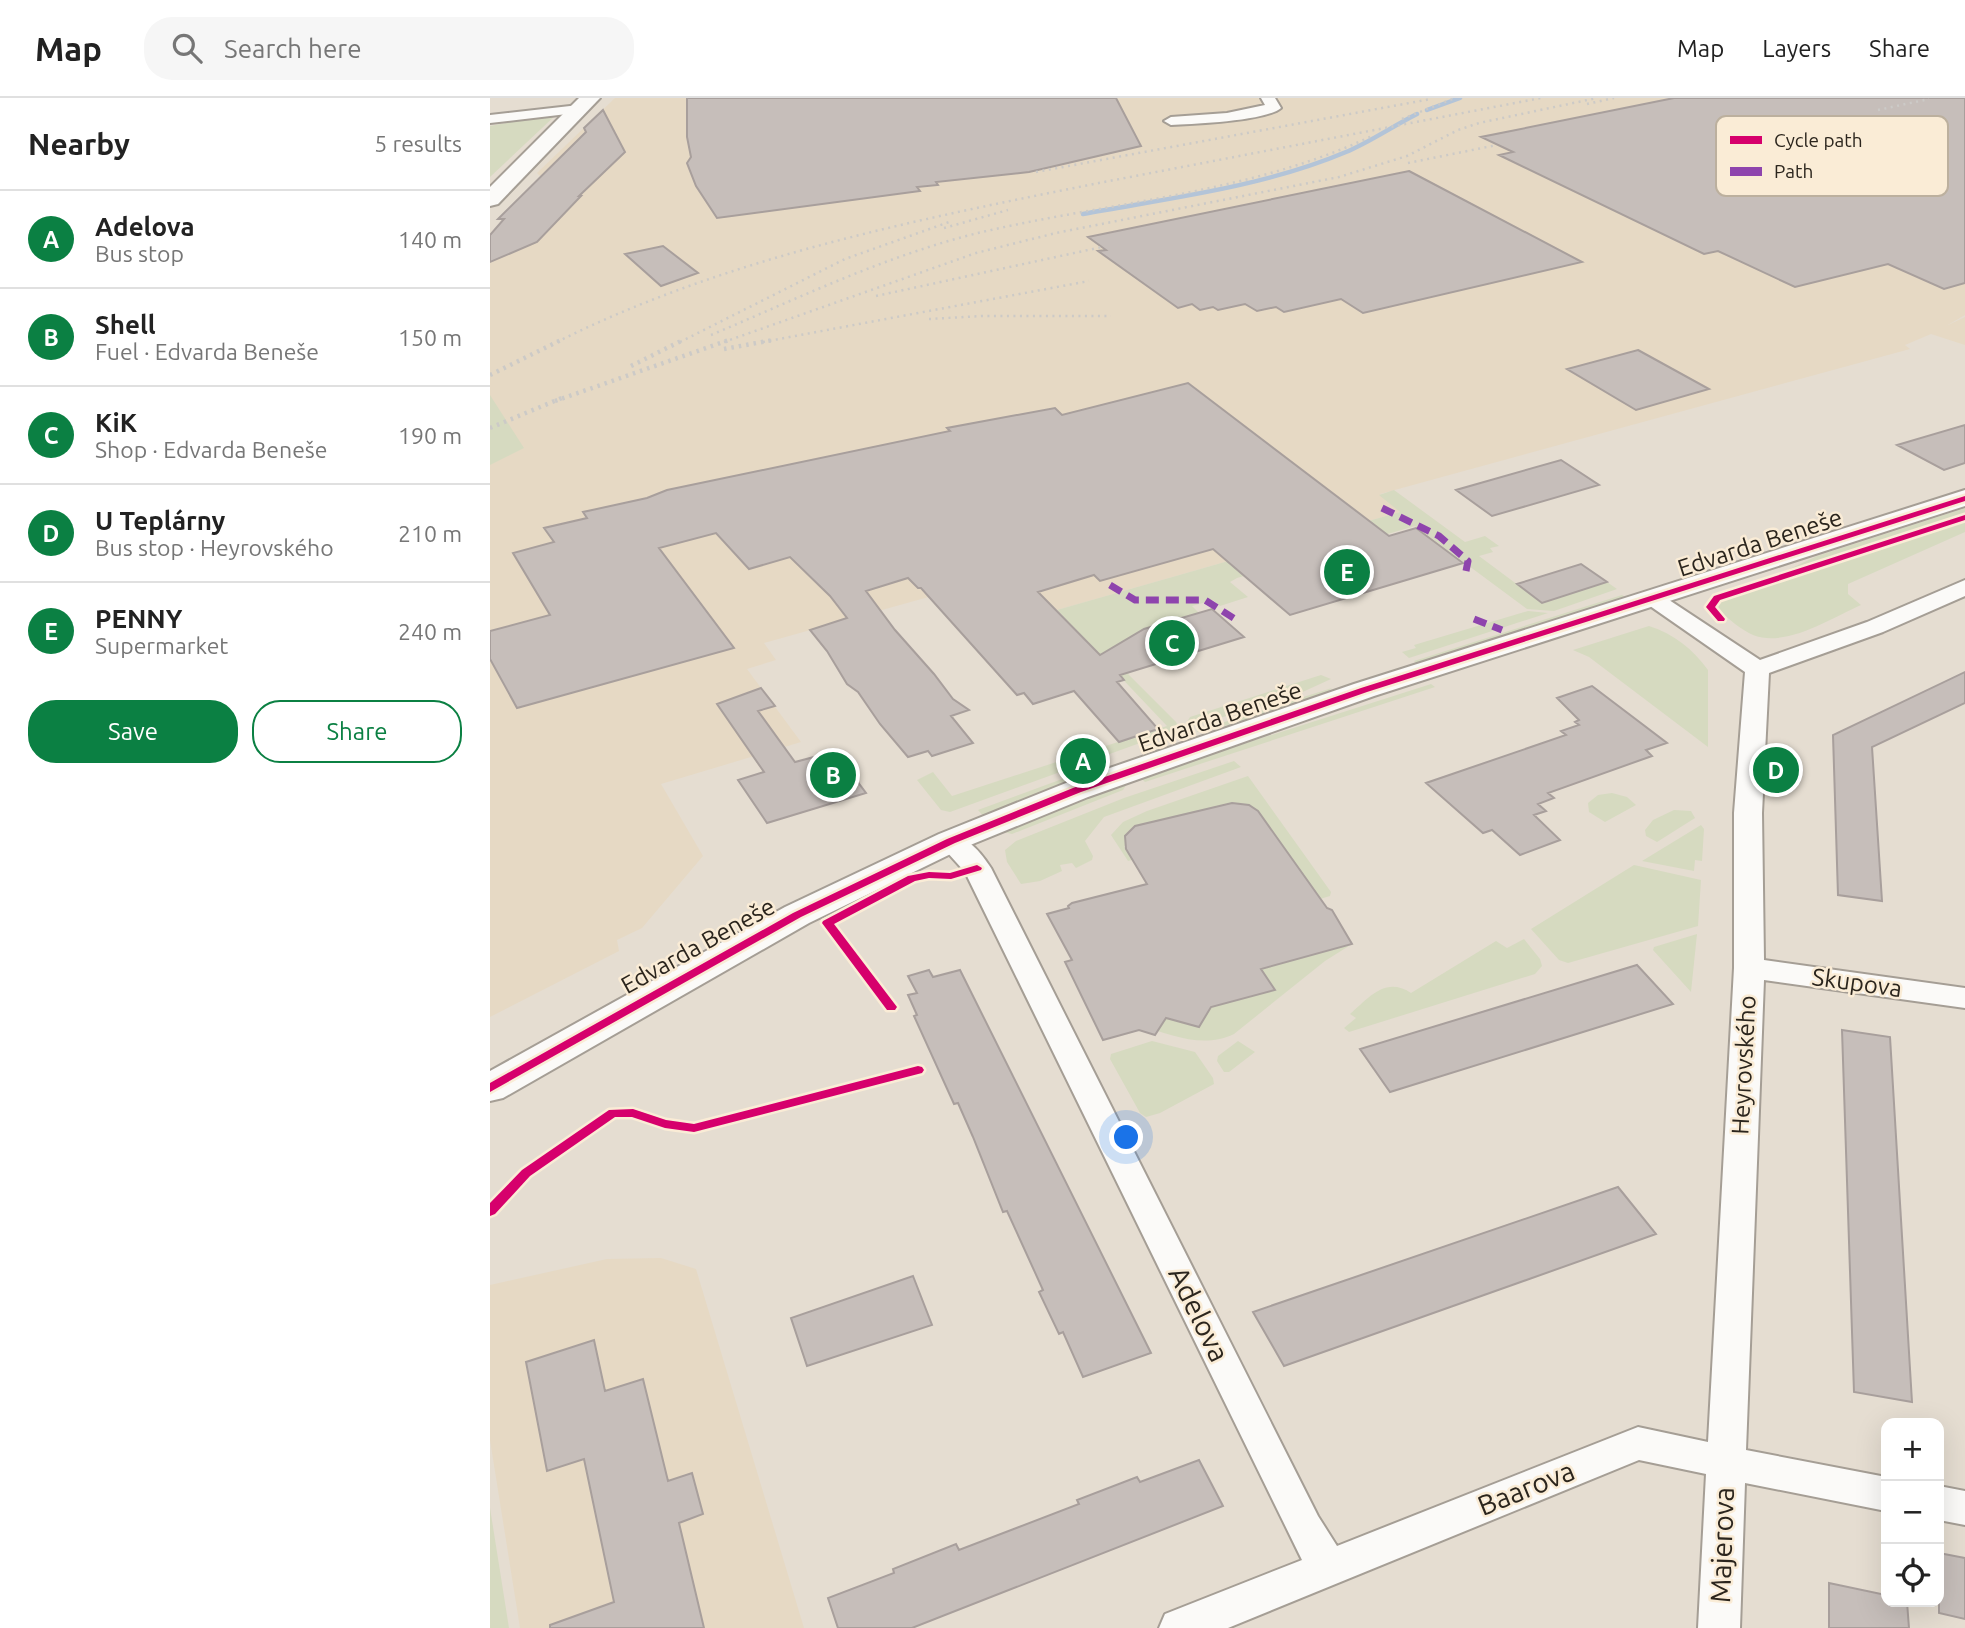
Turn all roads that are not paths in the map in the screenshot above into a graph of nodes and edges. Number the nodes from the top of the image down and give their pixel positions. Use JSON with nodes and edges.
{"nodes":[{"id":1,"x":559,"y":98,"type":"edge"},
{"id":2,"x":1268,"y":98,"type":"edge"},
{"id":3,"x":584,"y":104,"type":"edge"},
{"id":4,"x":490,"y":119,"type":"edge"},
{"id":5,"x":1171,"y":121,"type":"dead end"},
{"id":6,"x":490,"y":199,"type":"edge"},
{"id":7,"x":1965,"y":498,"type":"edge"},
{"id":8,"x":1965,"y":587,"type":"edge"},
{"id":9,"x":1652,"y":599,"type":"junction"},
{"id":10,"x":1757,"y":669,"type":"junction"},
{"id":11,"x":951,"y":841,"type":"junction"},
{"id":12,"x":1749,"y":968,"type":"junction"},
{"id":13,"x":1965,"y":998,"type":"edge"},
{"id":14,"x":490,"y":1088,"type":"edge"},
{"id":15,"x":1726,"y":1461,"type":"junction"},
{"id":16,"x":1881,"y":1493,"type":"edge"},
{"id":17,"x":1944,"y":1504,"type":"edge"},
{"id":18,"x":1965,"y":1508,"type":"edge"},
{"id":19,"x":1328,"y":1567,"type":"junction"},
{"id":20,"x":1180,"y":1628,"type":"edge"},
{"id":21,"x":1719,"y":1628,"type":"edge"}],
"edges":[{"from":1,"to":3,"type":"street"},
{"from":2,"to":5,"type":"street"},
{"from":3,"to":4,"type":"street"},
{"from":3,"to":6,"type":"main road"},
{"from":7,"to":9,"type":"street","name":"Edvarda Beneše"},
{"from":8,"to":10,"type":"street"},
{"from":9,"to":10,"type":"street"},
{"from":9,"to":11,"type":"street","name":"Edvarda Beneše"},
{"from":10,"to":12,"type":"street","name":"Heyrovského"},
{"from":11,"to":14,"type":"street","name":"Edvarda Beneše"},
{"from":11,"to":19,"type":"street","name":"Adelova"},
{"from":12,"to":13,"type":"street","name":"Skupova"},
{"from":12,"to":15,"type":"street","name":"Heyrovského"},
{"from":15,"to":16,"type":"street","name":"Baarova"},
{"from":15,"to":19,"type":"street","name":"Baarova"},
{"from":15,"to":21,"type":"street","name":"Majerova"},
{"from":17,"to":18,"type":"street"},
{"from":19,"to":20,"type":"street","name":"Baarova"}]}
